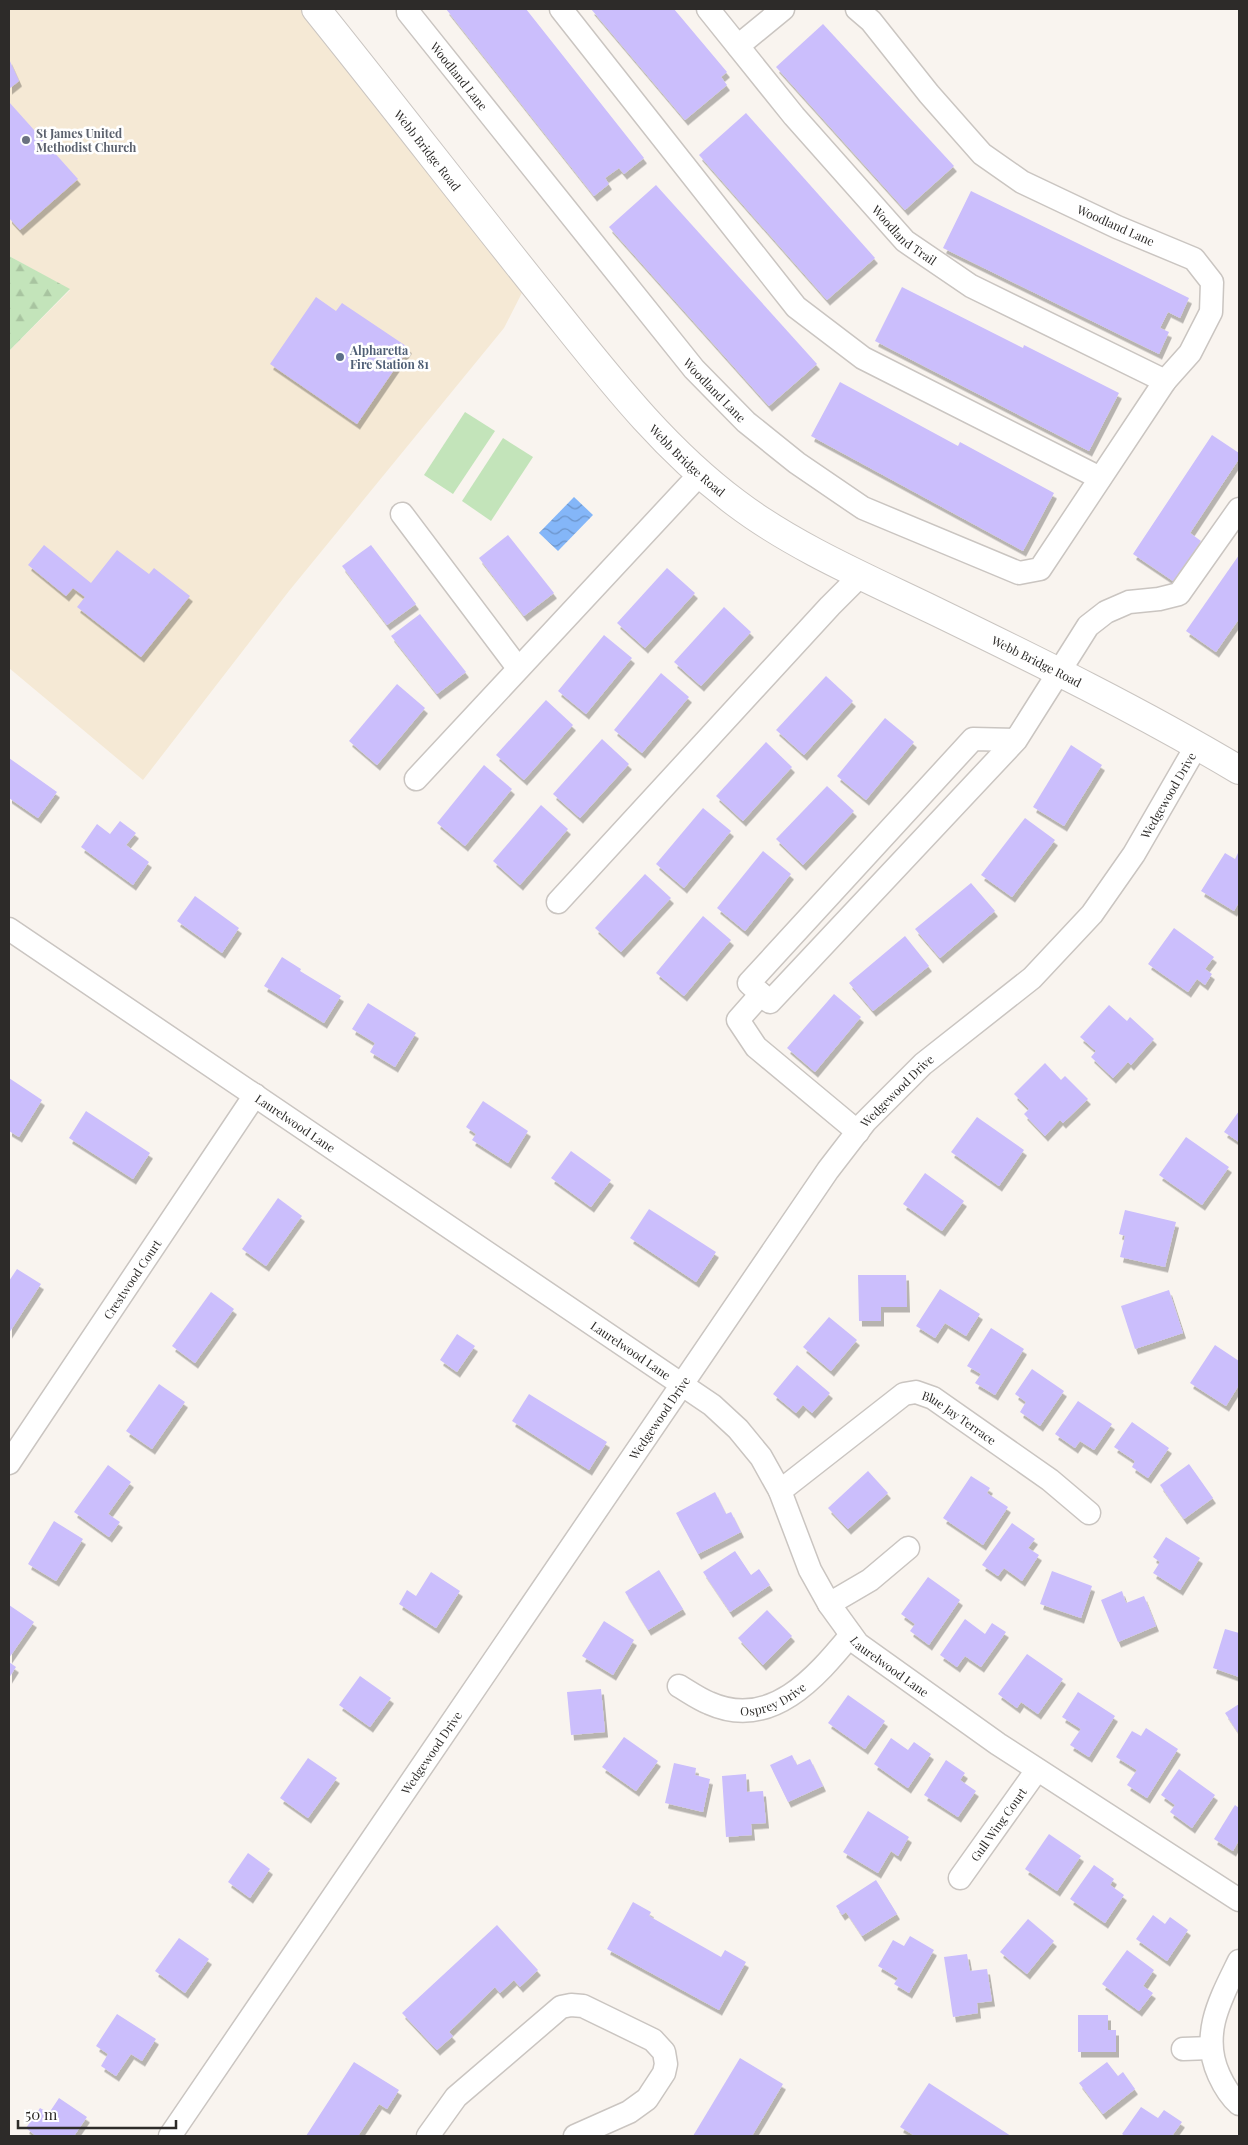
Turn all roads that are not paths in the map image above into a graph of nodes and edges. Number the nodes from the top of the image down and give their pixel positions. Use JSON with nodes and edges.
{"nodes":[{"id":1,"x":316,"y":9,"type":"edge"},
{"id":2,"x":408,"y":9,"type":"edge"},
{"id":3,"x":561,"y":9,"type":"edge"},
{"id":4,"x":708,"y":9,"type":"edge"},
{"id":5,"x":783,"y":9,"type":"edge"},
{"id":6,"x":857,"y":9,"type":"edge"},
{"id":7,"x":336,"y":21,"type":"edge"},
{"id":8,"x":738,"y":46,"type":"junction"},
{"id":9,"x":1165,"y":381,"type":"junction"},
{"id":10,"x":699,"y":474,"type":"junction"},
{"id":11,"x":1100,"y":478,"type":"junction"},
{"id":12,"x":1239,"y":509,"type":"edge"},
{"id":13,"x":402,"y":514,"type":"dead end"},
{"id":14,"x":861,"y":575,"type":"junction"},
{"id":15,"x":518,"y":668,"type":"junction"},
{"id":16,"x":1060,"y":671,"type":"junction"},
{"id":17,"x":1016,"y":740,"type":"junction"},
{"id":18,"x":1197,"y":744,"type":"junction"},
{"id":19,"x":1239,"y":770,"type":"edge"},
{"id":20,"x":416,"y":779,"type":"dead end"},
{"id":21,"x":558,"y":902,"type":"dead end"},
{"id":22,"x":9,"y":929,"type":"edge"},
{"id":23,"x":761,"y":994,"type":"junction"},
{"id":24,"x":255,"y":1095,"type":"junction"},
{"id":25,"x":858,"y":1132,"type":"junction"},
{"id":26,"x":682,"y":1386,"type":"junction"},
{"id":27,"x":9,"y":1463,"type":"edge"},
{"id":28,"x":780,"y":1491,"type":"junction"},
{"id":29,"x":1089,"y":1512,"type":"dead end"},
{"id":30,"x":908,"y":1548,"type":"dead end"},
{"id":31,"x":828,"y":1604,"type":"junction"},
{"id":32,"x":851,"y":1635,"type":"junction"},
{"id":33,"x":679,"y":1686,"type":"dead end"},
{"id":34,"x":1037,"y":1770,"type":"junction"},
{"id":35,"x":960,"y":1878,"type":"dead end"},
{"id":36,"x":1239,"y":1900,"type":"edge"},
{"id":37,"x":1239,"y":1961,"type":"edge"},
{"id":38,"x":1211,"y":2048,"type":"junction"},
{"id":39,"x":1184,"y":2049,"type":"dead end"},
{"id":40,"x":1239,"y":2104,"type":"edge"},
{"id":41,"x":170,"y":2136,"type":"edge"},
{"id":42,"x":428,"y":2136,"type":"edge"},
{"id":43,"x":575,"y":2136,"type":"edge"}],
"edges":[{"from":1,"to":7,"type":"street","name":"Webb Bridge Road"},
{"from":2,"to":11,"type":"street","name":"Woodland Lane"},
{"from":3,"to":11,"type":"street"},
{"from":4,"to":8,"type":"street","name":"Woodland Trail"},
{"from":5,"to":8,"type":"street"},
{"from":6,"to":9,"type":"street","name":"Woodland Lane"},
{"from":7,"to":10,"type":"street","name":"Webb Bridge Road"},
{"from":8,"to":9,"type":"street","name":"Woodland Trail"},
{"from":9,"to":11,"type":"street","name":"Woodland Lane"},
{"from":10,"to":14,"type":"street","name":"Webb Bridge Road"},
{"from":10,"to":15,"type":"street"},
{"from":12,"to":16,"type":"street"},
{"from":13,"to":15,"type":"street"},
{"from":14,"to":16,"type":"street","name":"Webb Bridge Road"},
{"from":14,"to":21,"type":"street"},
{"from":15,"to":20,"type":"street"},
{"from":16,"to":17,"type":"street"},
{"from":16,"to":18,"type":"street","name":"Webb Bridge Road"},
{"from":17,"to":23,"type":"street"},
{"from":17,"to":23,"type":"street"},
{"from":18,"to":19,"type":"street","name":"Webb Bridge Road"},
{"from":18,"to":25,"type":"street","name":"Wedgewood Drive"},
{"from":22,"to":24,"type":"street","name":"Laurelwood Lane"},
{"from":23,"to":25,"type":"street"},
{"from":24,"to":26,"type":"street","name":"Laurelwood Lane"},
{"from":24,"to":27,"type":"street","name":"Crestwood Court"},
{"from":25,"to":26,"type":"street","name":"Wedgewood Drive"},
{"from":26,"to":28,"type":"street","name":"Laurelwood Lane"},
{"from":26,"to":41,"type":"street","name":"Wedgewood Drive"},
{"from":28,"to":29,"type":"street","name":"Blue Jay Terrace"},
{"from":28,"to":31,"type":"street","name":"Laurelwood Lane"},
{"from":30,"to":31,"type":"street"},
{"from":31,"to":32,"type":"street","name":"Laurelwood Lane"},
{"from":32,"to":33,"type":"street","name":"Osprey Drive"},
{"from":32,"to":34,"type":"street","name":"Laurelwood Lane"},
{"from":34,"to":35,"type":"street","name":"Gull Wing Court"},
{"from":34,"to":36,"type":"street","name":"Laurelwood Lane"},
{"from":37,"to":38,"type":"street"},
{"from":38,"to":39,"type":"street"},
{"from":38,"to":40,"type":"street"},
{"from":42,"to":43,"type":"street"}]}
